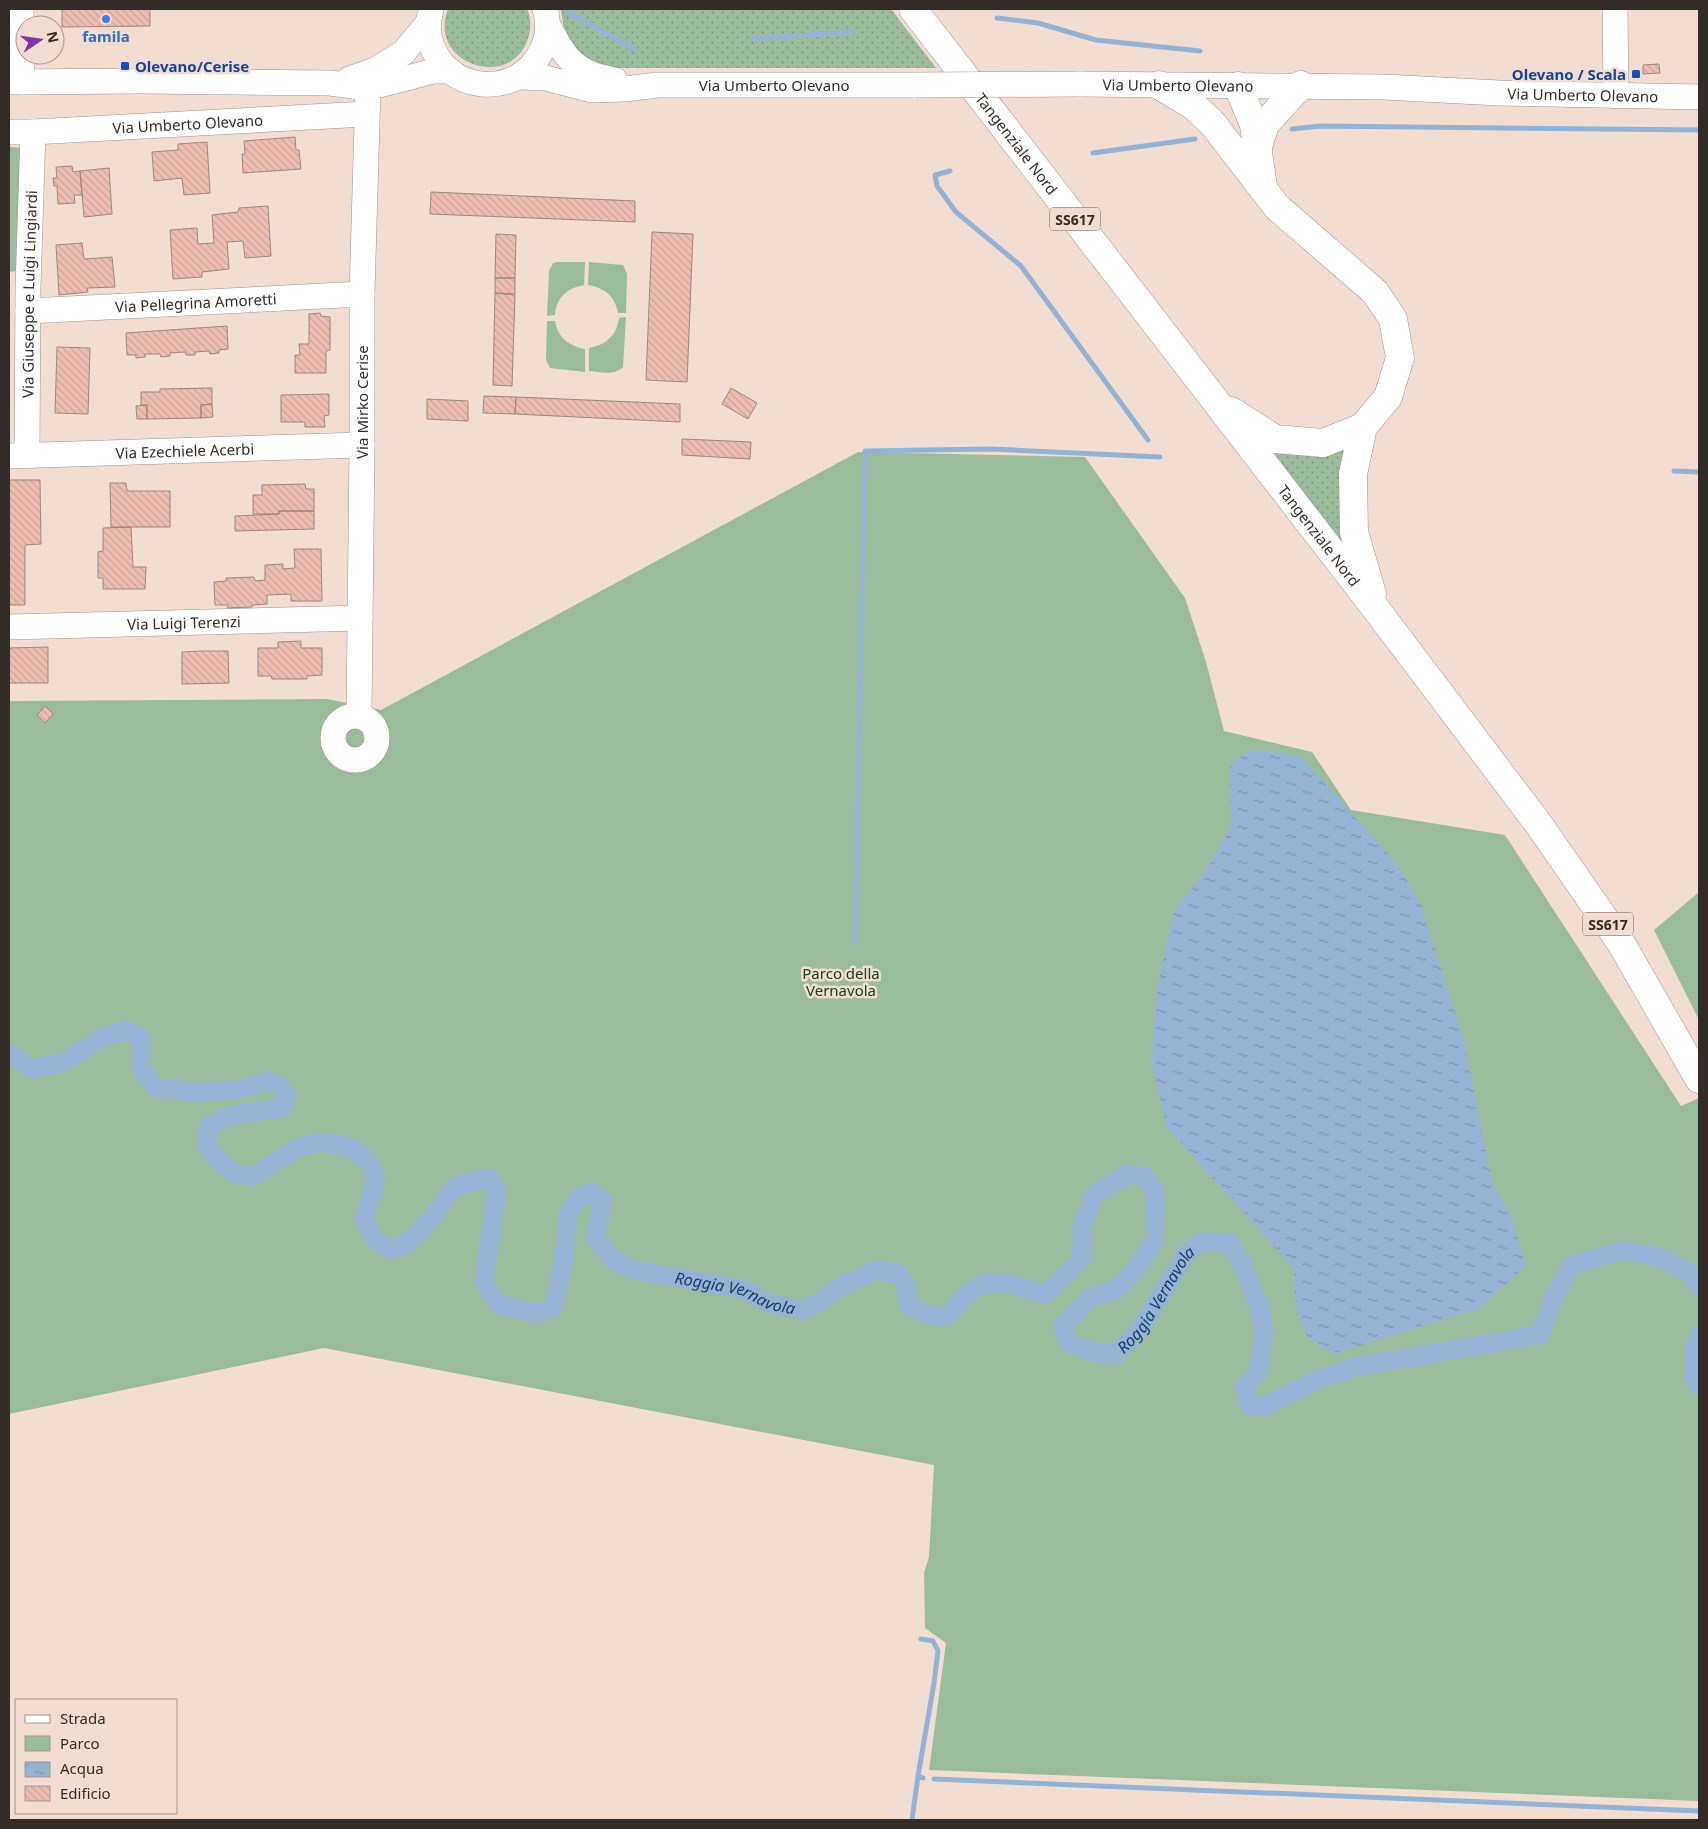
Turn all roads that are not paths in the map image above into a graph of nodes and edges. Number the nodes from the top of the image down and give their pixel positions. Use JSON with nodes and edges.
{"nodes":[{"id":1,"x":21,"y":9,"type":"edge"},
{"id":2,"x":913,"y":9,"type":"edge"},
{"id":3,"x":1614,"y":9,"type":"edge"},
{"id":4,"x":429,"y":16,"type":"edge"},
{"id":5,"x":547,"y":17,"type":"edge"},
{"id":6,"x":450,"y":71,"type":"junction"},
{"id":7,"x":518,"y":77,"type":"junction"},
{"id":8,"x":15,"y":82,"type":"edge"},
{"id":9,"x":330,"y":83,"type":"junction"},
{"id":10,"x":1159,"y":85,"type":"junction"},
{"id":11,"x":1301,"y":85,"type":"junction"},
{"id":12,"x":657,"y":86,"type":"junction"},
{"id":13,"x":1238,"y":86,"type":"junction"},
{"id":14,"x":368,"y":88,"type":"junction"},
{"id":15,"x":1616,"y":96,"type":"junction"},
{"id":16,"x":1699,"y":97,"type":"edge"},
{"id":17,"x":366,"y":114,"type":"junction"},
{"id":18,"x":21,"y":132,"type":"edge"},
{"id":19,"x":1230,"y":146,"type":"junction"},
{"id":20,"x":1257,"y":150,"type":"junction"},
{"id":21,"x":1263,"y":188,"type":"junction"},
{"id":22,"x":18,"y":286,"type":"edge"},
{"id":23,"x":362,"y":294,"type":"junction"},
{"id":24,"x":28,"y":311,"type":"junction"},
{"id":25,"x":1216,"y":401,"type":"junction"},
{"id":26,"x":1363,"y":427,"type":"junction"},
{"id":27,"x":362,"y":445,"type":"junction"},
{"id":28,"x":18,"y":456,"type":"edge"},
{"id":29,"x":1376,"y":609,"type":"junction"},
{"id":30,"x":360,"y":618,"type":"junction"},
{"id":31,"x":9,"y":627,"type":"edge"},
{"id":32,"x":359,"y":716,"type":"dead end"},
{"id":33,"x":1699,"y":1079,"type":"edge"}],
"edges":[{"from":1,"to":8,"type":"street"},
{"from":2,"to":25,"type":"highway","name":"Tangenziale Nord","number":"SS617"},
{"from":3,"to":15,"type":"street"},
{"from":4,"to":6,"type":"street","name":"Via Umberto Olevano"},
{"from":4,"to":9,"type":"street","name":"Via Umberto Olevano"},
{"from":5,"to":7,"type":"street","name":"Via Umberto Olevano"},
{"from":5,"to":12,"type":"street","name":"Via Umberto Olevano"},
{"from":6,"to":7,"type":"street","name":"Via Umberto Olevano"},
{"from":6,"to":14,"type":"street","name":"Via Umberto Olevano"},
{"from":7,"to":12,"type":"street","name":"Via Umberto Olevano"},
{"from":8,"to":9,"type":"street","name":"Via Umberto Olevano"},
{"from":9,"to":14,"type":"street","name":"Via Umberto Olevano"},
{"from":10,"to":12,"type":"street","name":"Via Umberto Olevano","bridge":true},
{"from":10,"to":13,"type":"street","name":"Via Umberto Olevano"},
{"from":10,"to":19,"type":"highway"},
{"from":11,"to":13,"type":"street","name":"Via Umberto Olevano"},
{"from":11,"to":15,"type":"street","name":"Via Umberto Olevano"},
{"from":11,"to":20,"type":"highway"},
{"from":13,"to":19,"type":"highway"},
{"from":13,"to":20,"type":"highway"},
{"from":14,"to":17,"type":"street","name":"Via Mirko Cerise"},
{"from":15,"to":16,"type":"street","name":"Via Umberto Olevano"},
{"from":17,"to":18,"type":"street","name":"Via Umberto Olevano"},
{"from":17,"to":23,"type":"street","name":"Via Mirko Cerise"},
{"from":18,"to":22,"type":"street","name":"Via Giuseppe e Luigi Lingiardi"},
{"from":19,"to":21,"type":"highway"},
{"from":20,"to":21,"type":"highway"},
{"from":21,"to":26,"type":"highway"},
{"from":22,"to":24,"type":"street","name":"Via Giuseppe e Luigi Lingiardi"},
{"from":23,"to":24,"type":"street","name":"Via Pellegrina Amoretti"},
{"from":23,"to":27,"type":"street","name":"Via Mirko Cerise"},
{"from":24,"to":28,"type":"street","name":"Via Giuseppe e Luigi Lingiardi"},
{"from":25,"to":26,"type":"highway"},
{"from":25,"to":29,"type":"highway","name":"Tangenziale Nord","number":"SS617"},
{"from":26,"to":29,"type":"highway"},
{"from":27,"to":28,"type":"street","name":"Via Ezechiele Acerbi"},
{"from":27,"to":30,"type":"street","name":"Via Mirko Cerise"},
{"from":29,"to":33,"type":"highway","name":"Tangenziale Nord","number":"SS617"},
{"from":30,"to":31,"type":"street","name":"Via Luigi Terenzi"},
{"from":30,"to":32,"type":"street","name":"Via Mirko Cerise"}]}
